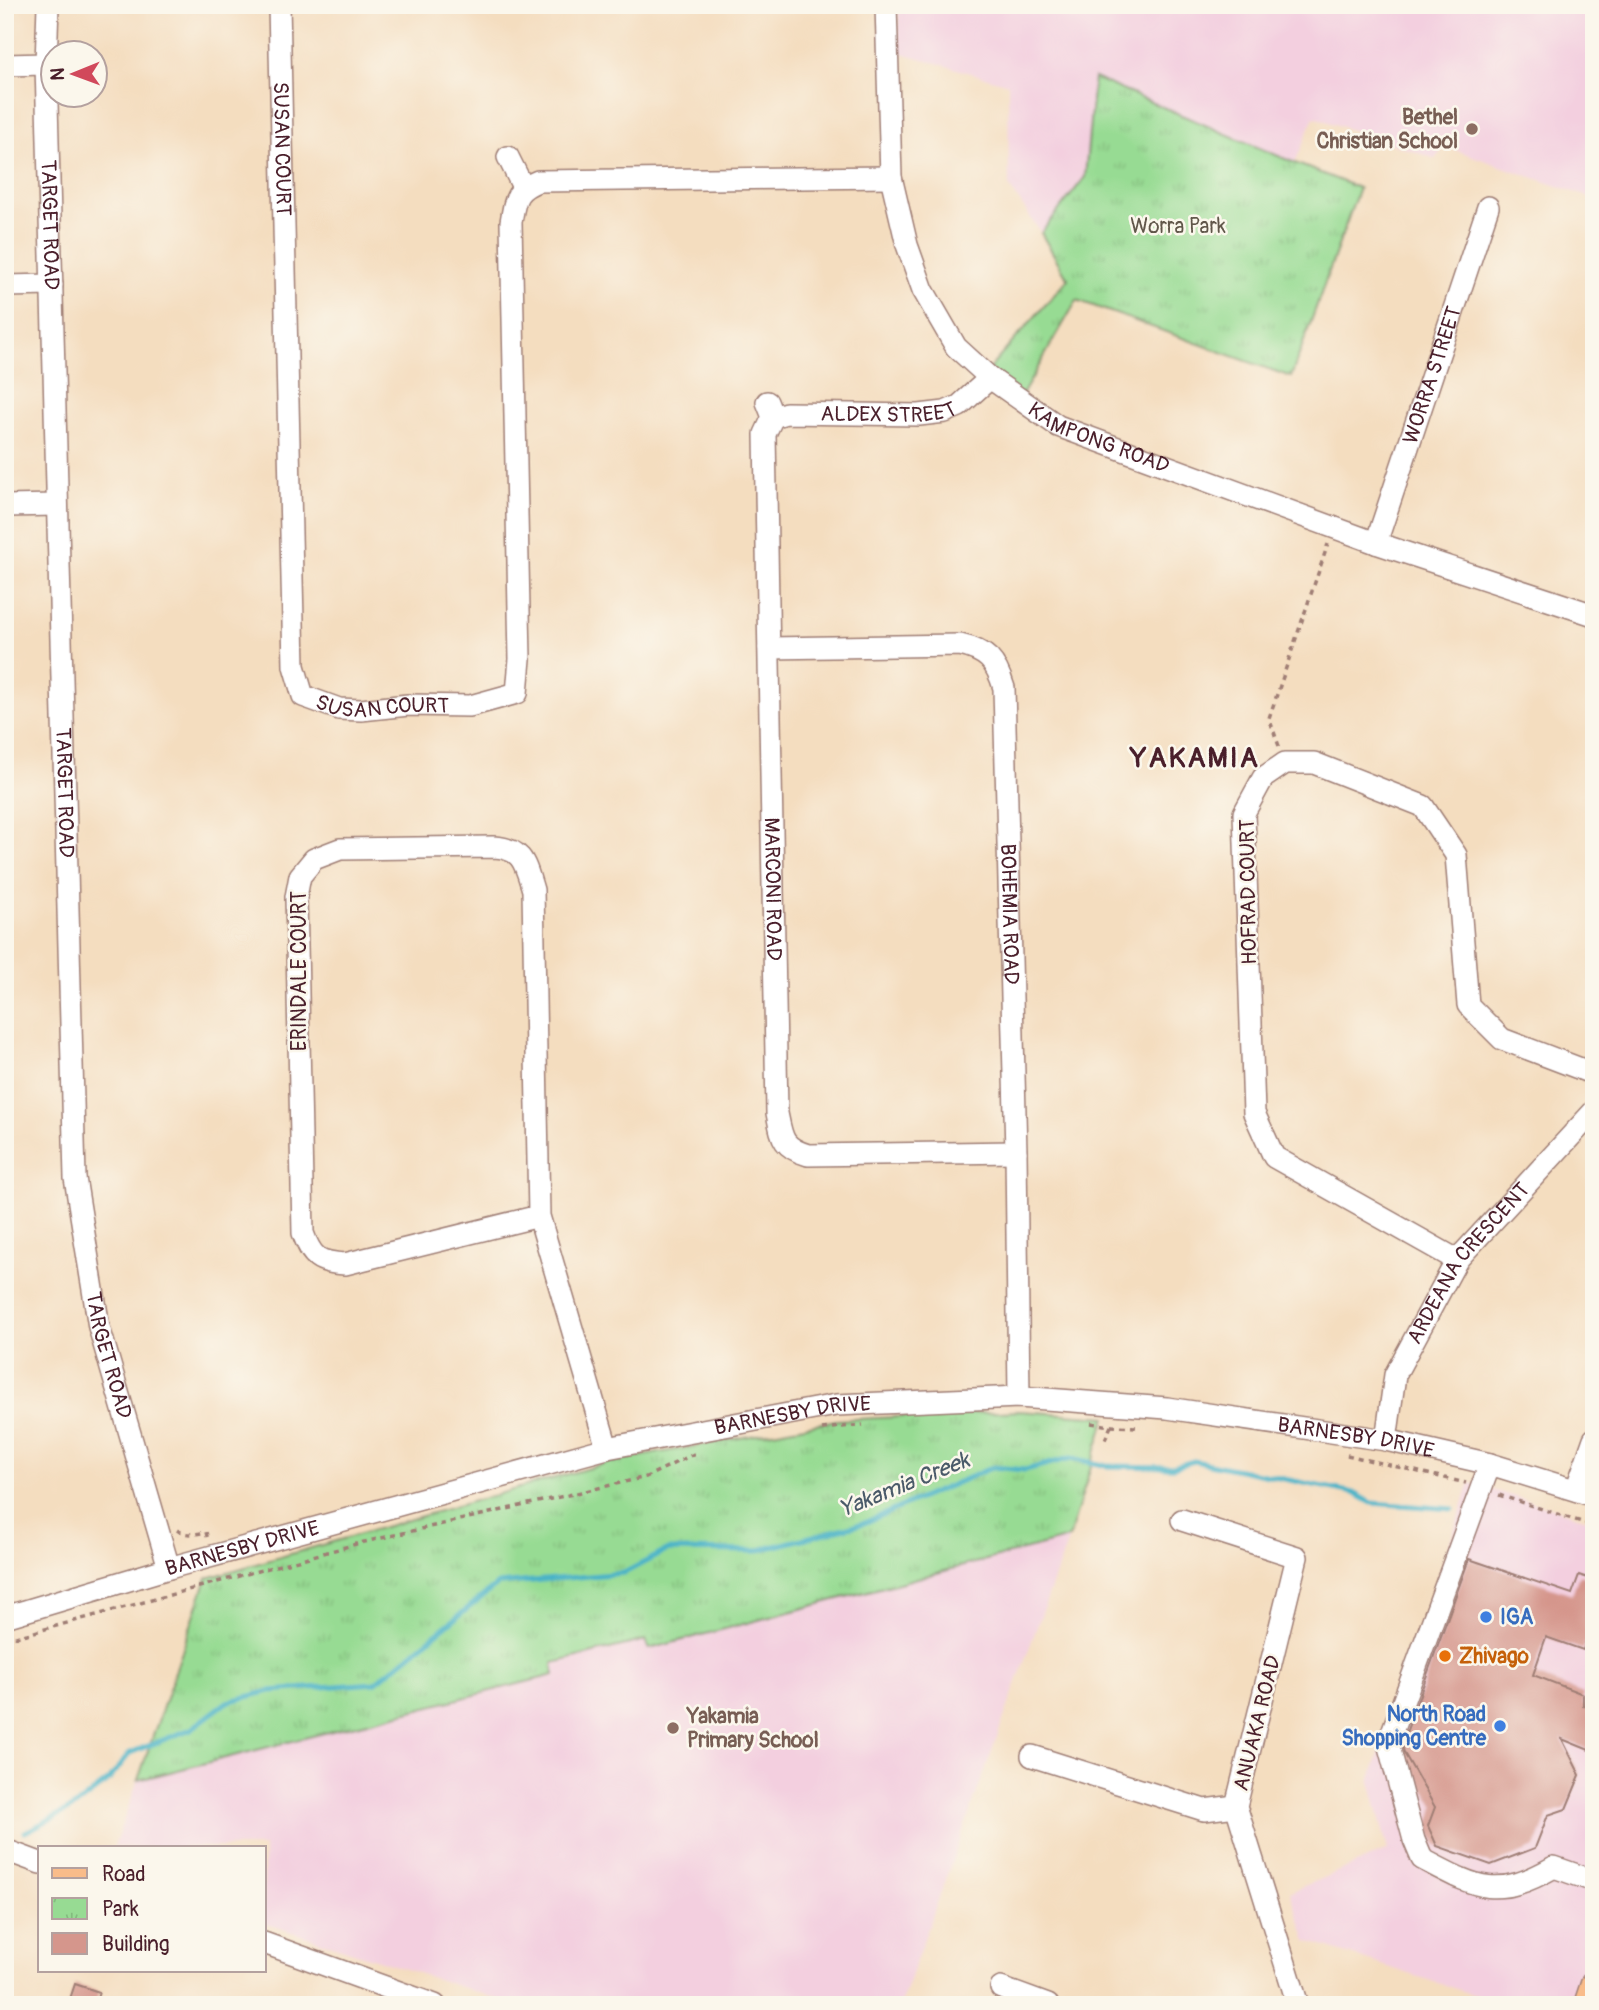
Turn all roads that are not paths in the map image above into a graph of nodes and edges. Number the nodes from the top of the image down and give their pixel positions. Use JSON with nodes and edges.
{"nodes":[{"id":1,"x":48,"y":5,"type":"edge"},
{"id":2,"x":279,"y":5,"type":"edge"},
{"id":3,"x":886,"y":5,"type":"edge"},
{"id":4,"x":47,"y":38,"type":"edge"},
{"id":5,"x":38,"y":64,"type":"edge"},
{"id":6,"x":5,"y":65,"type":"edge"},
{"id":7,"x":48,"y":108,"type":"edge"},
{"id":8,"x":508,"y":157,"type":"dead end"},
{"id":9,"x":891,"y":177,"type":"junction"},
{"id":10,"x":523,"y":187,"type":"junction"},
{"id":11,"x":1488,"y":207,"type":"dead end"},
{"id":12,"x":52,"y":285,"type":"junction"},
{"id":13,"x":5,"y":286,"type":"edge"},
{"id":14,"x":990,"y":379,"type":"junction"},
{"id":15,"x":770,"y":409,"type":"joint"},
{"id":16,"x":57,"y":505,"type":"junction"},
{"id":17,"x":5,"y":506,"type":"edge"},
{"id":18,"x":1376,"y":543,"type":"junction"},
{"id":19,"x":1594,"y":615,"type":"edge"},
{"id":20,"x":769,"y":648,"type":"junction"},
{"id":21,"x":1594,"y":1074,"type":"edge"},
{"id":22,"x":1594,"y":1111,"type":"edge"},
{"id":23,"x":1016,"y":1152,"type":"junction"},
{"id":24,"x":539,"y":1216,"type":"junction"},
{"id":25,"x":1457,"y":1260,"type":"junction"},
{"id":26,"x":1019,"y":1397,"type":"junction"},
{"id":27,"x":1594,"y":1439,"type":"edge"},
{"id":28,"x":1385,"y":1440,"type":"junction"},
{"id":29,"x":607,"y":1448,"type":"junction"},
{"id":30,"x":1490,"y":1464,"type":"junction"},
{"id":31,"x":1585,"y":1493,"type":"edge"},
{"id":32,"x":1182,"y":1520,"type":"dead end"},
{"id":33,"x":169,"y":1568,"type":"junction"},
{"id":34,"x":5,"y":1617,"type":"edge"},
{"id":35,"x":1032,"y":1756,"type":"dead end"},
{"id":36,"x":1236,"y":1806,"type":"junction"},
{"id":37,"x":5,"y":1850,"type":"edge"},
{"id":38,"x":38,"y":1862,"type":"edge"},
{"id":39,"x":1594,"y":1881,"type":"edge"},
{"id":40,"x":266,"y":1944,"type":"edge"},
{"id":41,"x":1594,"y":1984,"type":"edge"},
{"id":42,"x":1001,"y":1988,"type":"dead end"},
{"id":43,"x":435,"y":2005,"type":"edge"},
{"id":44,"x":1048,"y":2005,"type":"edge"},
{"id":45,"x":1298,"y":2005,"type":"edge"},
{"id":46,"x":1587,"y":2005,"type":"edge"}],
"edges":[{"from":1,"to":4,"type":"street","name":"TARGET ROAD"},
{"from":2,"to":10,"type":"street","name":"SUSAN COURT"},
{"from":3,"to":9,"type":"street","name":"KAMPONG ROAD"},
{"from":5,"to":6,"type":"street"},
{"from":7,"to":12,"type":"street","name":"TARGET ROAD"},
{"from":8,"to":10,"type":"street"},
{"from":9,"to":10,"type":"street"},
{"from":9,"to":14,"type":"street","name":"KAMPONG ROAD"},
{"from":11,"to":18,"type":"street","name":"WORRA STREET"},
{"from":12,"to":13,"type":"street"},
{"from":12,"to":16,"type":"street","name":"TARGET ROAD"},
{"from":14,"to":15,"type":"street","name":"ALDEX STREET"},
{"from":14,"to":18,"type":"street","name":"KAMPONG ROAD"},
{"from":15,"to":20,"type":"street","name":"MARCONI ROAD"},
{"from":16,"to":17,"type":"street"},
{"from":16,"to":33,"type":"street","name":"TARGET ROAD"},
{"from":18,"to":19,"type":"street","name":"KAMPONG ROAD"},
{"from":20,"to":23,"type":"street","name":"BOHEMIA ROAD"},
{"from":20,"to":23,"type":"street","name":"MARCONI ROAD"},
{"from":21,"to":25,"type":"street","name":"HOFRAD COURT"},
{"from":22,"to":25,"type":"street","name":"ARDEANA CRESCENT"},
{"from":23,"to":26,"type":"street","name":"BOHEMIA ROAD"},
{"from":24,"to":24,"type":"street","name":"ERINDALE COURT"},
{"from":24,"to":29,"type":"street","name":"ERINDALE COURT"},
{"from":25,"to":28,"type":"street","name":"ARDEANA CRESCENT"},
{"from":26,"to":28,"type":"street","name":"BARNESBY DRIVE"},
{"from":26,"to":29,"type":"street","name":"BARNESBY DRIVE"},
{"from":27,"to":31,"type":"street"},
{"from":28,"to":30,"type":"street","name":"BARNESBY DRIVE"},
{"from":29,"to":33,"type":"street","name":"BARNESBY DRIVE"},
{"from":30,"to":31,"type":"street","name":"BARNESBY DRIVE"},
{"from":30,"to":39,"type":"street"},
{"from":32,"to":36,"type":"street","name":"ANUAKA ROAD"},
{"from":33,"to":34,"type":"street","name":"BARNESBY DRIVE"},
{"from":35,"to":36,"type":"street"},
{"from":36,"to":45,"type":"street","name":"ANUAKA ROAD"},
{"from":37,"to":38,"type":"street"},
{"from":40,"to":43,"type":"street"},
{"from":41,"to":46,"type":"main road"},
{"from":42,"to":44,"type":"street"}]}
